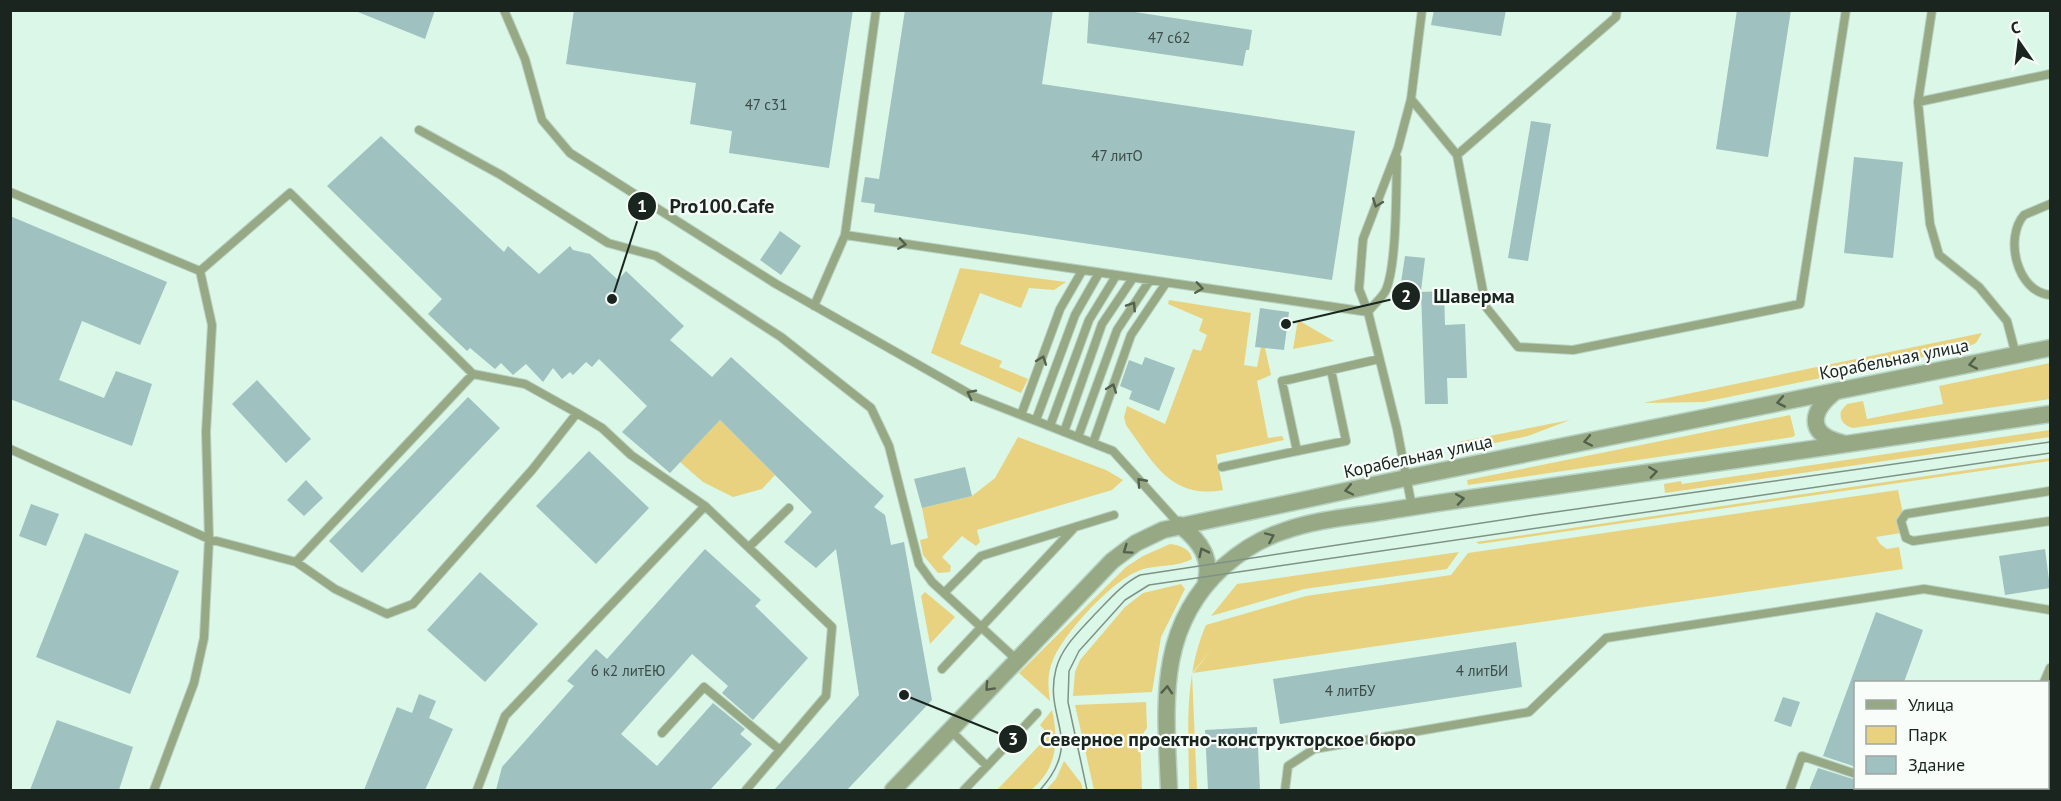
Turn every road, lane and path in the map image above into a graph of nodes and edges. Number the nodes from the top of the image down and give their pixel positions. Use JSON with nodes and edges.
{"nodes":[{"id":1,"x":504,"y":10,"type":"edge"},
{"id":2,"x":876,"y":10,"type":"edge"},
{"id":3,"x":1422,"y":10,"type":"edge"},
{"id":4,"x":1617,"y":10,"type":"edge"},
{"id":5,"x":1846,"y":10,"type":"edge"},
{"id":6,"x":1932,"y":10,"type":"edge"},
{"id":7,"x":2050,"y":75,"type":"edge"},
{"id":8,"x":1411,"y":99,"type":"junction"},
{"id":9,"x":1918,"y":102,"type":"junction"},
{"id":10,"x":419,"y":130,"type":"dead end"},
{"id":11,"x":1398,"y":148,"type":"junction"},
{"id":12,"x":1457,"y":155,"type":"junction"},
{"id":13,"x":10,"y":192,"type":"edge"},
{"id":14,"x":2050,"y":204,"type":"edge"},
{"id":15,"x":844,"y":235,"type":"junction"},
{"id":16,"x":200,"y":271,"type":"junction"},
{"id":17,"x":1083,"y":271,"type":"junction"},
{"id":18,"x":1099,"y":273,"type":"junction"},
{"id":19,"x":1116,"y":276,"type":"junction"},
{"id":20,"x":1133,"y":278,"type":"junction"},
{"id":21,"x":1150,"y":280,"type":"junction"},
{"id":22,"x":1166,"y":283,"type":"junction"},
{"id":23,"x":2050,"y":295,"type":"edge"},
{"id":24,"x":814,"y":306,"type":"junction"},
{"id":25,"x":1368,"y":312,"type":"junction"},
{"id":26,"x":2050,"y":348,"type":"edge"},
{"id":27,"x":2016,"y":355,"type":"junction"},
{"id":28,"x":1379,"y":359,"type":"junction"},
{"id":29,"x":1331,"y":370,"type":"junction"},
{"id":30,"x":473,"y":374,"type":"junction"},
{"id":31,"x":1837,"y":391,"type":"junction"},
{"id":32,"x":577,"y":413,"type":"junction"},
{"id":33,"x":2050,"y":414,"type":"edge"},
{"id":34,"x":1021,"y":415,"type":"junction"},
{"id":35,"x":1036,"y":420,"type":"junction"},
{"id":36,"x":1050,"y":426,"type":"junction"},
{"id":37,"x":1064,"y":432,"type":"junction"},
{"id":38,"x":1078,"y":437,"type":"junction"},
{"id":39,"x":1093,"y":443,"type":"junction"},
{"id":40,"x":1844,"y":444,"type":"junction"},
{"id":41,"x":10,"y":449,"type":"edge"},
{"id":42,"x":1297,"y":451,"type":"junction"},
{"id":43,"x":1222,"y":467,"type":"dead end"},
{"id":44,"x":1406,"y":478,"type":"junction"},
{"id":45,"x":2050,"y":491,"type":"edge"},
{"id":46,"x":705,"y":506,"type":"junction"},
{"id":47,"x":1412,"y":507,"type":"junction"},
{"id":48,"x":789,"y":508,"type":"dead end"},
{"id":49,"x":1114,"y":515,"type":"dead end"},
{"id":50,"x":2050,"y":521,"type":"edge"},
{"id":51,"x":1180,"y":525,"type":"junction"},
{"id":52,"x":1075,"y":527,"type":"junction"},
{"id":53,"x":209,"y":539,"type":"junction"},
{"id":54,"x":748,"y":547,"type":"junction"},
{"id":55,"x":296,"y":562,"type":"junction"},
{"id":56,"x":1205,"y":586,"type":"junction"},
{"id":57,"x":944,"y":593,"type":"junction"},
{"id":58,"x":2050,"y":610,"type":"edge"},
{"id":59,"x":981,"y":627,"type":"junction"},
{"id":60,"x":1016,"y":659,"type":"junction"},
{"id":61,"x":942,"y":669,"type":"dead end"},
{"id":62,"x":1037,"y":713,"type":"dead end"},
{"id":63,"x":950,"y":730,"type":"junction"},
{"id":64,"x":662,"y":733,"type":"dead end"},
{"id":65,"x":780,"y":750,"type":"junction"},
{"id":66,"x":987,"y":766,"type":"junction"},
{"id":67,"x":1854,"y":773,"type":"edge"},
{"id":68,"x":154,"y":790,"type":"edge"},
{"id":69,"x":477,"y":790,"type":"edge"},
{"id":70,"x":746,"y":790,"type":"edge"},
{"id":71,"x":893,"y":790,"type":"edge"},
{"id":72,"x":964,"y":790,"type":"edge"},
{"id":73,"x":1169,"y":790,"type":"edge"},
{"id":74,"x":1285,"y":790,"type":"edge"},
{"id":75,"x":1790,"y":790,"type":"edge"}],
"edges":[{"from":1,"to":24,"type":"lane"},
{"from":2,"to":15,"type":"lane"},
{"from":3,"to":8,"type":"lane"},
{"from":4,"to":12,"type":"lane"},
{"from":5,"to":12,"type":"lane"},
{"from":6,"to":9,"type":"lane"},
{"from":7,"to":9,"type":"lane"},
{"from":8,"to":11,"type":"lane"},
{"from":8,"to":12,"type":"lane"},
{"from":9,"to":27,"type":"lane"},
{"from":10,"to":57,"type":"lane"},
{"from":11,"to":25,"type":"lane"},
{"from":11,"to":25,"type":"lane","one_way":true},
{"from":13,"to":16,"type":"lane"},
{"from":14,"to":23,"type":"lane"},
{"from":15,"to":17,"type":"lane","one_way":true},
{"from":15,"to":24,"type":"lane"},
{"from":16,"to":30,"type":"lane"},
{"from":16,"to":53,"type":"lane"},
{"from":17,"to":18,"type":"lane"},
{"from":34,"to":17,"type":"lane","one_way":true},
{"from":18,"to":19,"type":"lane"},
{"from":18,"to":35,"type":"lane"},
{"from":19,"to":20,"type":"lane"},
{"from":19,"to":36,"type":"lane"},
{"from":20,"to":21,"type":"lane"},
{"from":20,"to":37,"type":"lane"},
{"from":21,"to":22,"type":"lane"},
{"from":38,"to":21,"type":"lane","one_way":true},
{"from":22,"to":25,"type":"lane","one_way":true},
{"from":39,"to":22,"type":"lane","one_way":true},
{"from":34,"to":24,"type":"lane","one_way":true},
{"from":25,"to":28,"type":"lane"},
{"from":26,"to":27,"type":"street","name":"Корабельная улица"},
{"from":27,"to":31,"type":"street","name":"Корабельная улица","one_way":true},
{"from":28,"to":29,"type":"lane"},
{"from":28,"to":44,"type":"lane"},
{"from":29,"to":42,"type":"lane"},
{"from":29,"to":42,"type":"lane"},
{"from":30,"to":32,"type":"lane"},
{"from":30,"to":55,"type":"lane"},
{"from":31,"to":40,"type":"street"},
{"from":31,"to":44,"type":"street","name":"Корабельная улица","one_way":true},
{"from":32,"to":46,"type":"lane"},
{"from":32,"to":55,"type":"lane"},
{"from":33,"to":40,"type":"street"},
{"from":34,"to":35,"type":"lane"},
{"from":35,"to":36,"type":"lane"},
{"from":36,"to":37,"type":"lane"},
{"from":37,"to":38,"type":"lane"},
{"from":38,"to":39,"type":"lane"},
{"from":51,"to":39,"type":"lane","one_way":true},
{"from":47,"to":40,"type":"street","one_way":true},
{"from":41,"to":53,"type":"lane"},
{"from":42,"to":43,"type":"lane"},
{"from":44,"to":47,"type":"lane"},
{"from":44,"to":51,"type":"street","name":"Корабельная улица","one_way":true},
{"from":45,"to":50,"type":"lane"},
{"from":46,"to":54,"type":"lane"},
{"from":46,"to":69,"type":"lane"},
{"from":56,"to":47,"type":"street","one_way":true},
{"from":48,"to":54,"type":"lane"},
{"from":49,"to":52,"type":"lane"},
{"from":56,"to":51,"type":"street","one_way":true},
{"from":51,"to":60,"type":"street","name":"Корабельная улица","one_way":true},
{"from":52,"to":57,"type":"lane"},
{"from":52,"to":59,"type":"lane"},
{"from":53,"to":55,"type":"lane"},
{"from":53,"to":68,"type":"lane"},
{"from":54,"to":65,"type":"lane"},
{"from":73,"to":56,"type":"street","one_way":true},
{"from":57,"to":59,"type":"lane"},
{"from":58,"to":74,"type":"lane"},
{"from":59,"to":60,"type":"lane"},
{"from":59,"to":61,"type":"lane"},
{"from":60,"to":63,"type":"street","name":"Корабельная улица","one_way":true},
{"from":62,"to":66,"type":"lane"},
{"from":63,"to":66,"type":"lane"},
{"from":63,"to":71,"type":"street","name":"Корабельная улица"},
{"from":64,"to":65,"type":"lane"},
{"from":65,"to":70,"type":"lane"},
{"from":66,"to":72,"type":"lane"},
{"from":67,"to":75,"type":"lane"}]}
